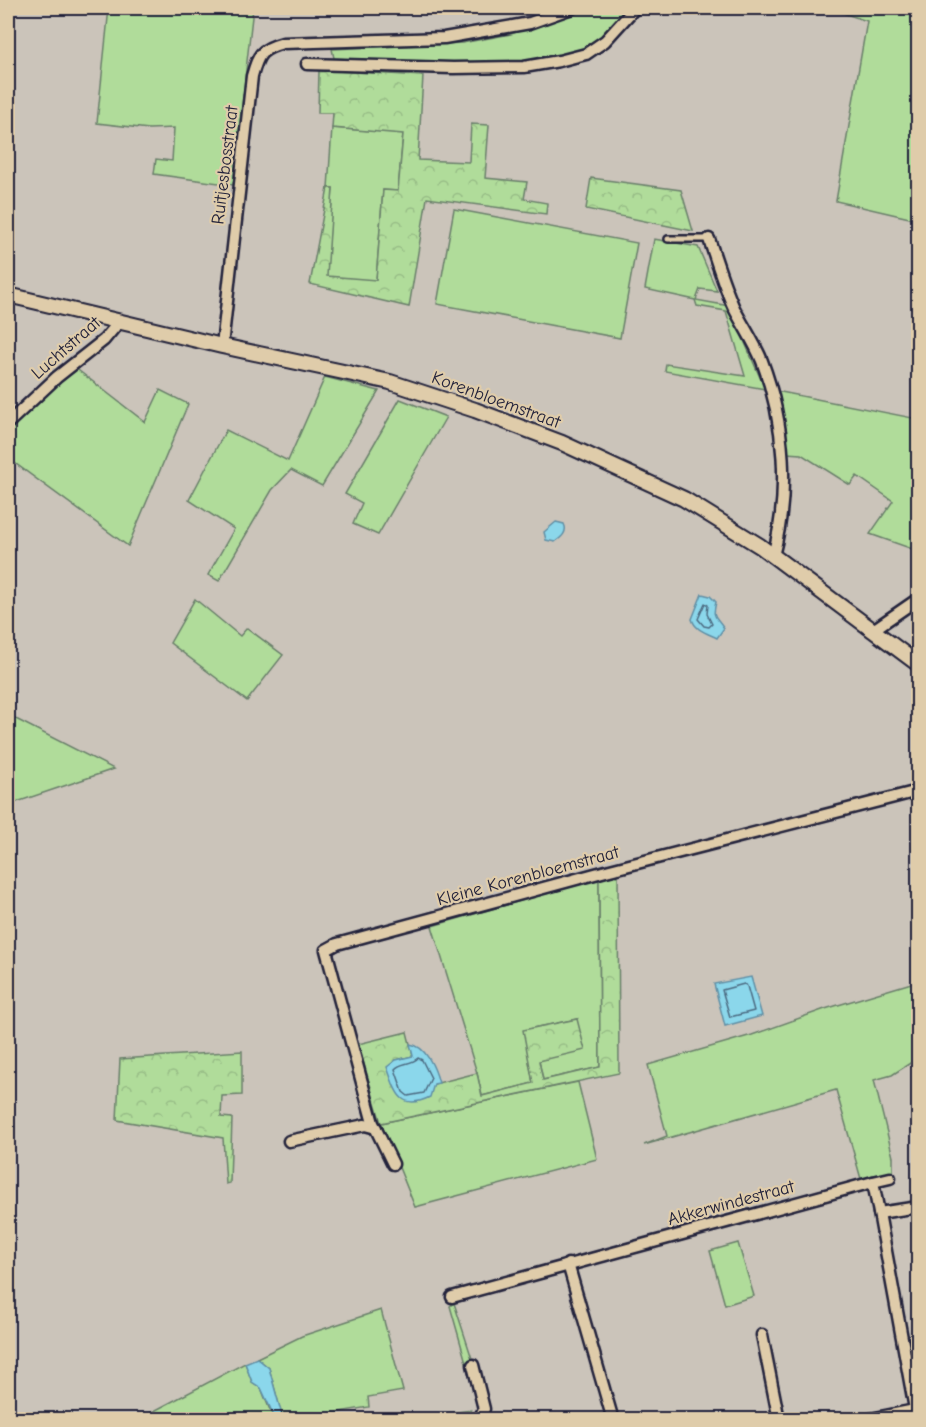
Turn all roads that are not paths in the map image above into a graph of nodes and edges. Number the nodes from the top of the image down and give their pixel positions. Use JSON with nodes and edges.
{"nodes":[{"id":1,"x":572,"y":8,"type":"edge"},
{"id":2,"x":635,"y":8,"type":"edge"},
{"id":3,"x":322,"y":42,"type":"junction"},
{"id":4,"x":326,"y":63,"type":"junction"},
{"id":5,"x":307,"y":64,"type":"dead end"},
{"id":6,"x":668,"y":239,"type":"dead end"},
{"id":7,"x":709,"y":239,"type":"joint"},
{"id":8,"x":8,"y":295,"type":"edge"},
{"id":9,"x":119,"y":322,"type":"junction"},
{"id":10,"x":222,"y":346,"type":"junction"},
{"id":11,"x":8,"y":423,"type":"edge"},
{"id":12,"x":773,"y":556,"type":"junction"},
{"id":13,"x":918,"y":599,"type":"edge"},
{"id":14,"x":873,"y":630,"type":"junction"},
{"id":15,"x":918,"y":663,"type":"edge"},
{"id":16,"x":918,"y":791,"type":"edge"},
{"id":17,"x":376,"y":1128,"type":"junction"},
{"id":18,"x":289,"y":1141,"type":"dead end"},
{"id":19,"x":393,"y":1164,"type":"dead end"},
{"id":20,"x":890,"y":1178,"type":"dead end"},
{"id":21,"x":873,"y":1182,"type":"junction"},
{"id":22,"x":918,"y":1208,"type":"edge"},
{"id":23,"x":879,"y":1213,"type":"junction"},
{"id":24,"x":568,"y":1264,"type":"junction"},
{"id":25,"x":452,"y":1297,"type":"dead end"},
{"id":26,"x":762,"y":1335,"type":"dead end"},
{"id":27,"x":473,"y":1365,"type":"dead end"},
{"id":28,"x":916,"y":1415,"type":"edge"},
{"id":29,"x":482,"y":1419,"type":"edge"},
{"id":30,"x":613,"y":1419,"type":"edge"},
{"id":31,"x":779,"y":1419,"type":"edge"},
{"id":32,"x":865,"y":1419,"type":"edge"}],
"edges":[{"from":1,"to":3,"type":"street","name":"Ruitjesbosstraat"},
{"from":2,"to":4,"type":"street"},
{"from":3,"to":4,"type":"street"},
{"from":3,"to":10,"type":"street","name":"Ruitjesbosstraat"},
{"from":4,"to":5,"type":"street"},
{"from":6,"to":7,"type":"lane"},
{"from":7,"to":12,"type":"street"},
{"from":8,"to":9,"type":"street","name":"Korenbloemstraat"},
{"from":9,"to":10,"type":"street","name":"Korenbloemstraat"},
{"from":9,"to":11,"type":"street","name":"Luchtstraat"},
{"from":10,"to":12,"type":"street","name":"Korenbloemstraat"},
{"from":12,"to":14,"type":"street","name":"Korenbloemstraat"},
{"from":13,"to":14,"type":"street"},
{"from":14,"to":15,"type":"street","name":"Korenbloemstraat"},
{"from":16,"to":17,"type":"street","name":"Kleine Korenbloemstraat"},
{"from":17,"to":18,"type":"street"},
{"from":17,"to":19,"type":"street"},
{"from":20,"to":21,"type":"street","name":"Akkerwindestraat"},
{"from":21,"to":23,"type":"street"},
{"from":21,"to":24,"type":"street","name":"Akkerwindestraat"},
{"from":22,"to":23,"type":"street"},
{"from":23,"to":28,"type":"street"},
{"from":24,"to":25,"type":"street","name":"Akkerwindestraat"},
{"from":24,"to":30,"type":"street"},
{"from":26,"to":31,"type":"street"},
{"from":27,"to":29,"type":"street"},
{"from":28,"to":32,"type":"street"}]}
